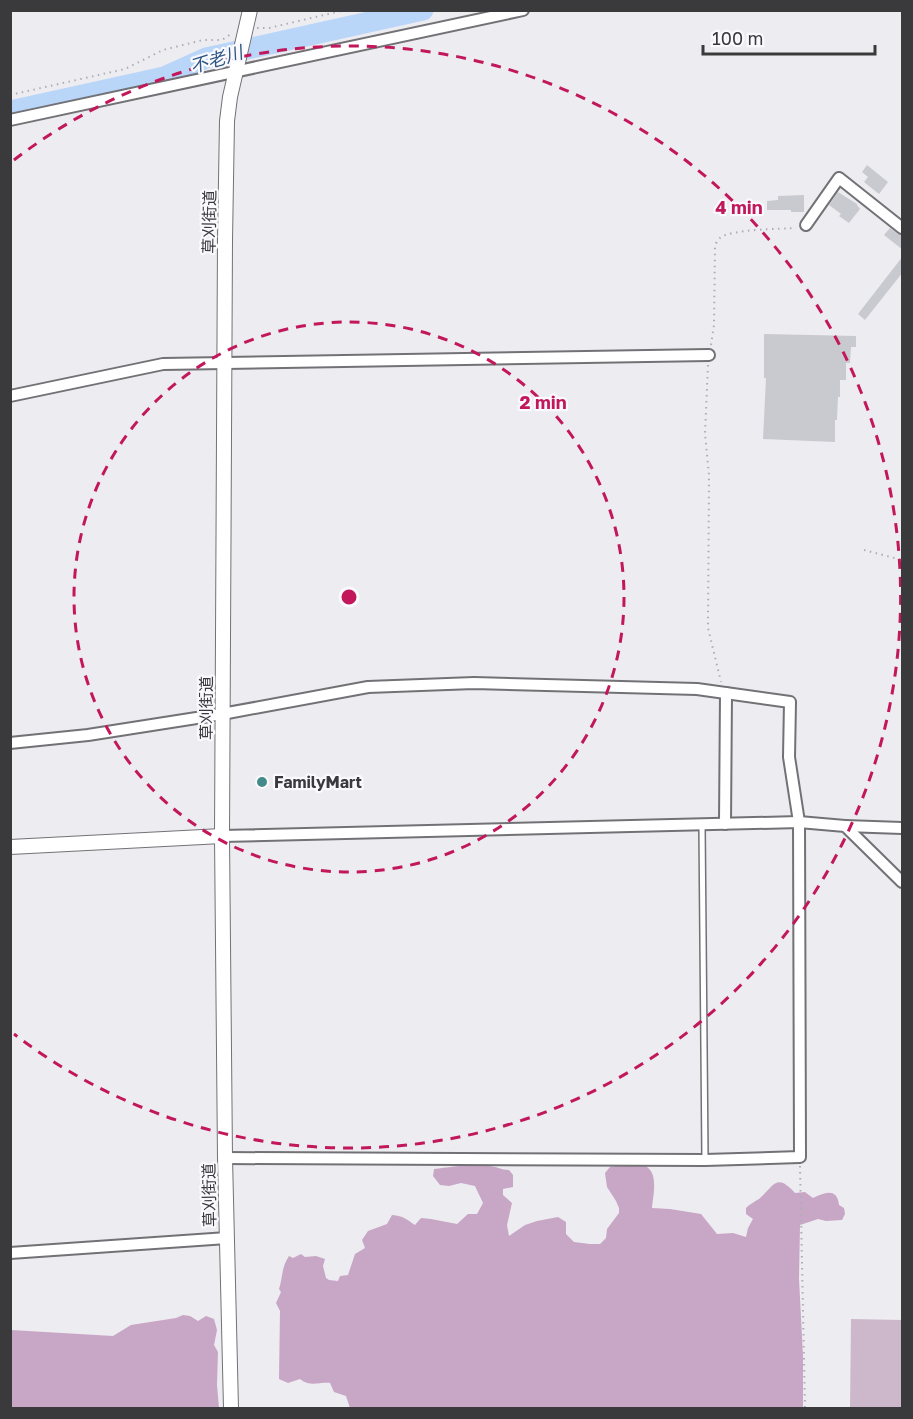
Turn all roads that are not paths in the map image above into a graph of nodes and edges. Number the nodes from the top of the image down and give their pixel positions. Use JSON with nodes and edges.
{"nodes":[{"id":1,"x":250,"y":10,"type":"edge"},
{"id":2,"x":523,"y":10,"type":"edge"},
{"id":3,"x":236,"y":68,"type":"junction"},
{"id":4,"x":10,"y":120,"type":"edge"},
{"id":5,"x":806,"y":225,"type":"road end"},
{"id":6,"x":903,"y":228,"type":"edge"},
{"id":7,"x":709,"y":355,"type":"road end"},
{"id":8,"x":223,"y":362,"type":"junction"},
{"id":9,"x":10,"y":396,"type":"edge"},
{"id":10,"x":725,"y":693,"type":"junction"},
{"id":11,"x":222,"y":714,"type":"junction"},
{"id":12,"x":10,"y":743,"type":"edge"},
{"id":13,"x":799,"y":822,"type":"junction"},
{"id":14,"x":725,"y":824,"type":"junction"},
{"id":15,"x":702,"y":825,"type":"junction"},
{"id":16,"x":845,"y":826,"type":"junction"},
{"id":17,"x":903,"y":828,"type":"edge"},
{"id":18,"x":222,"y":836,"type":"junction"},
{"id":19,"x":10,"y":847,"type":"edge"},
{"id":20,"x":903,"y":882,"type":"edge"},
{"id":21,"x":225,"y":1158,"type":"junction"},
{"id":22,"x":705,"y":1160,"type":"junction"},
{"id":23,"x":226,"y":1238,"type":"junction"},
{"id":24,"x":10,"y":1253,"type":"edge"},
{"id":25,"x":231,"y":1408,"type":"edge"}],
"edges":[{"from":1,"to":3,"type":"street","name":"草刈街道"},
{"from":2,"to":3,"type":"street"},
{"from":3,"to":4,"type":"street"},
{"from":3,"to":8,"type":"street","name":"草刈街道"},
{"from":5,"to":6,"type":"street"},
{"from":7,"to":8,"type":"street"},
{"from":8,"to":9,"type":"street"},
{"from":8,"to":11,"type":"street","name":"草刈街道"},
{"from":10,"to":11,"type":"street"},
{"from":10,"to":13,"type":"street"},
{"from":10,"to":14,"type":"street"},
{"from":11,"to":12,"type":"street"},
{"from":11,"to":18,"type":"street","name":"草刈街道"},
{"from":13,"to":14,"type":"street"},
{"from":13,"to":16,"type":"street"},
{"from":13,"to":22,"type":"street"},
{"from":14,"to":15,"type":"street"},
{"from":15,"to":18,"type":"street"},
{"from":15,"to":22,"type":"lane"},
{"from":16,"to":17,"type":"street"},
{"from":16,"to":20,"type":"street"},
{"from":18,"to":19,"type":"street"},
{"from":18,"to":21,"type":"street","name":"草刈街道"},
{"from":21,"to":22,"type":"street"},
{"from":21,"to":23,"type":"street","name":"草刈街道"},
{"from":23,"to":24,"type":"street"},
{"from":23,"to":25,"type":"street","name":"草刈街道"}]}
